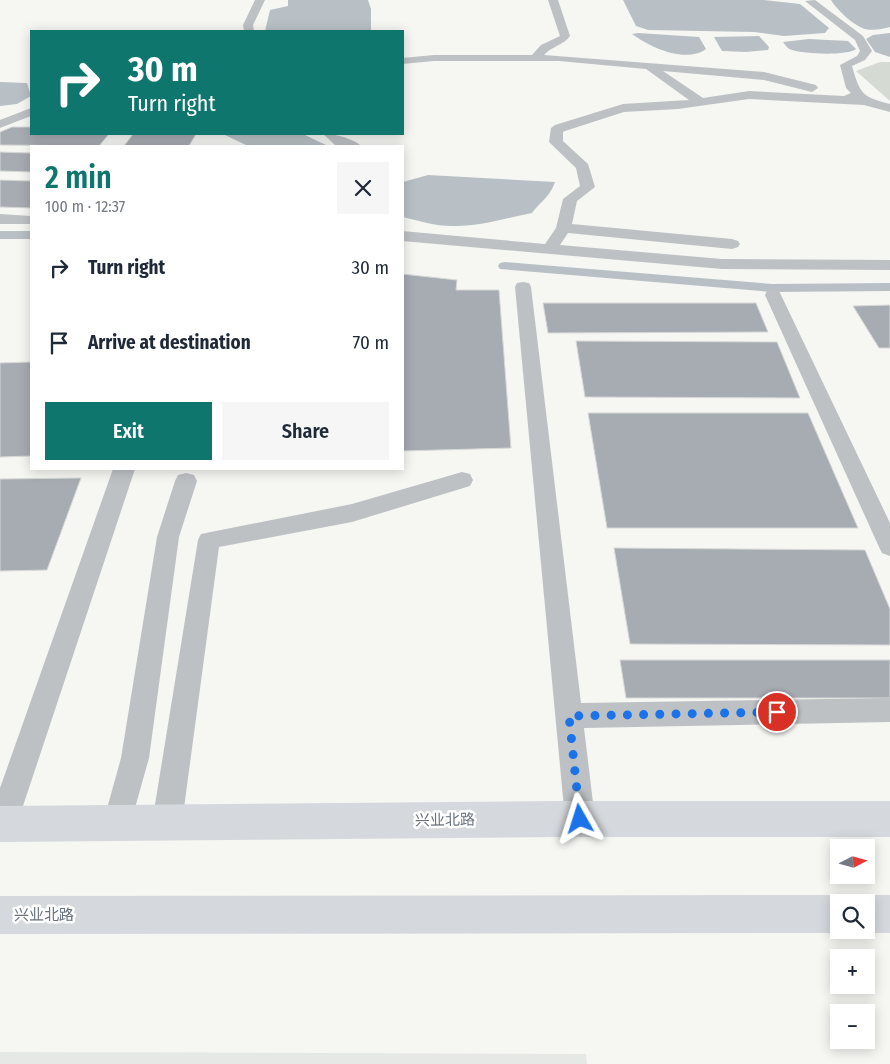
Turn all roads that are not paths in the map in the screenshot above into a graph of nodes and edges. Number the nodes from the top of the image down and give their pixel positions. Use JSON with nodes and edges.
{"nodes":[{"id":1,"x":260,"y":0,"type":"edge"},
{"id":2,"x":553,"y":0,"type":"edge"},
{"id":3,"x":810,"y":1,"type":"edge"},
{"id":4,"x":248,"y":30,"type":"edge"},
{"id":5,"x":536,"y":57,"type":"junction"},
{"id":6,"x":404,"y":61,"type":"edge"},
{"id":7,"x":649,"y":66,"type":"junction"},
{"id":8,"x":865,"y":101,"type":"junction"},
{"id":9,"x":701,"y":102,"type":"junction"},
{"id":10,"x":890,"y":108,"type":"edge"},
{"id":11,"x":30,"y":112,"type":"edge"},
{"id":12,"x":0,"y":124,"type":"edge"},
{"id":13,"x":331,"y":135,"type":"edge"},
{"id":14,"x":350,"y":145,"type":"edge"},
{"id":15,"x":0,"y":219,"type":"edge"},
{"id":16,"x":30,"y":220,"type":"edge"},
{"id":17,"x":564,"y":228,"type":"junction"},
{"id":18,"x":404,"y":236,"type":"edge"},
{"id":19,"x":732,"y":244,"type":"dead end"},
{"id":20,"x":549,"y":249,"type":"junction"},
{"id":21,"x":890,"y":265,"type":"edge"},
{"id":22,"x":523,"y":287,"type":"dead end"},
{"id":23,"x":773,"y":295,"type":"dead end"},
{"id":24,"x":124,"y":470,"type":"edge"},
{"id":25,"x":462,"y":480,"type":"dead end"},
{"id":26,"x":186,"y":481,"type":"dead end"},
{"id":27,"x":890,"y":547,"type":"edge"},
{"id":28,"x":890,"y":710,"type":"edge"},
{"id":29,"x":569,"y":716,"type":"junction"},
{"id":30,"x":580,"y":819,"type":"junction"},
{"id":31,"x":890,"y":819,"type":"edge"},
{"id":32,"x":118,"y":823,"type":"junction"},
{"id":33,"x":168,"y":823,"type":"junction"},
{"id":34,"x":1,"y":824,"type":"edge"},
{"id":35,"x":830,"y":914,"type":"edge"},
{"id":36,"x":875,"y":914,"type":"edge"},
{"id":37,"x":890,"y":914,"type":"edge"},
{"id":38,"x":0,"y":915,"type":"edge"}],
"edges":[{"from":1,"to":4,"type":"street"},
{"from":2,"to":5,"type":"street"},
{"from":3,"to":8,"type":"street"},
{"from":5,"to":6,"type":"street"},
{"from":5,"to":7,"type":"street"},
{"from":7,"to":8,"type":"street"},
{"from":7,"to":9,"type":"street"},
{"from":8,"to":9,"type":"street"},
{"from":8,"to":10,"type":"street"},
{"from":9,"to":17,"type":"street"},
{"from":11,"to":12,"type":"street"},
{"from":13,"to":14,"type":"street"},
{"from":15,"to":16,"type":"street"},
{"from":17,"to":19,"type":"street"},
{"from":17,"to":20,"type":"street"},
{"from":18,"to":20,"type":"street"},
{"from":20,"to":21,"type":"street"},
{"from":22,"to":29,"type":"street"},
{"from":23,"to":27,"type":"street"},
{"from":24,"to":34,"type":"street"},
{"from":25,"to":33,"type":"street"},
{"from":26,"to":32,"type":"street"},
{"from":28,"to":29,"type":"street"},
{"from":29,"to":30,"type":"street"},
{"from":30,"to":31,"type":"main road","name":"兴业北路"},
{"from":30,"to":33,"type":"main road","name":"兴业北路"},
{"from":32,"to":33,"type":"main road","name":"兴业北路"},
{"from":32,"to":34,"type":"main road","name":"兴业北路"},
{"from":35,"to":38,"type":"main road","name":"兴业北路"},
{"from":36,"to":37,"type":"main road"}]}
